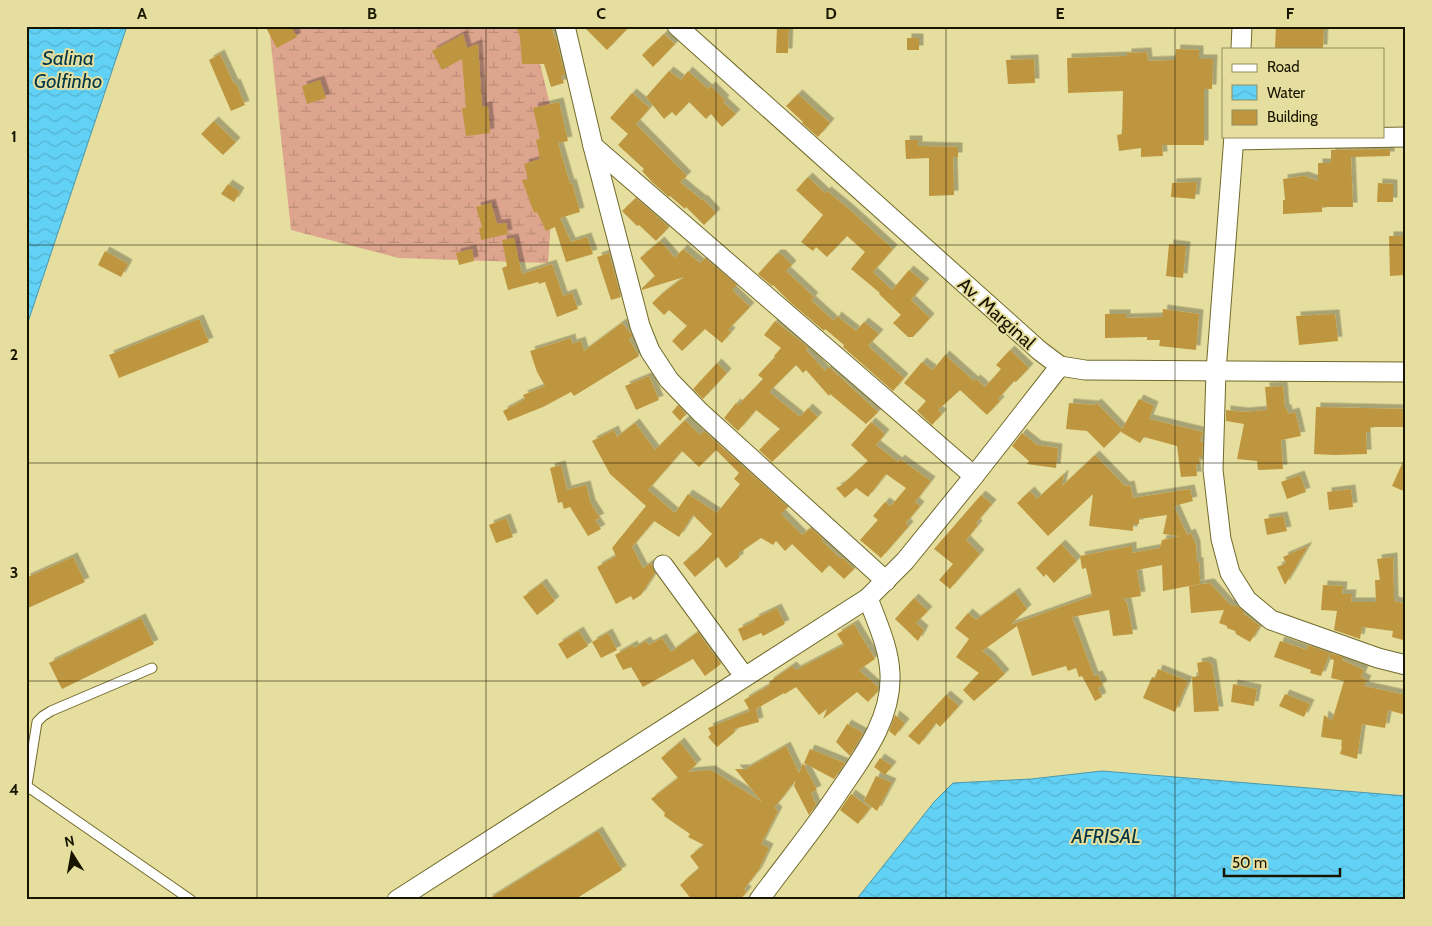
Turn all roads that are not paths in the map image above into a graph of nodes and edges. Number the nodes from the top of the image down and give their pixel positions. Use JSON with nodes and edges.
{"nodes":[{"id":1,"x":566,"y":26,"type":"edge"},
{"id":2,"x":677,"y":26,"type":"edge"},
{"id":3,"x":1242,"y":26,"type":"edge"},
{"id":4,"x":1241,"y":48,"type":"edge"},
{"id":5,"x":1384,"y":137,"type":"edge"},
{"id":6,"x":1406,"y":137,"type":"edge"},
{"id":7,"x":1234,"y":138,"type":"edge"},
{"id":8,"x":593,"y":146,"type":"junction"},
{"id":9,"x":1060,"y":366,"type":"junction"},
{"id":10,"x":1216,"y":371,"type":"junction"},
{"id":11,"x":1406,"y":372,"type":"edge"},
{"id":12,"x":974,"y":476,"type":"junction"},
{"id":13,"x":663,"y":564,"type":"dead end"},
{"id":14,"x":886,"y":581,"type":"junction"},
{"id":15,"x":868,"y":598,"type":"junction"},
{"id":16,"x":1406,"y":665,"type":"edge"},
{"id":17,"x":152,"y":668,"type":"dead end"},
{"id":18,"x":744,"y":676,"type":"junction"},
{"id":19,"x":27,"y":789,"type":"edge"},
{"id":20,"x":191,"y":900,"type":"edge"},
{"id":21,"x":397,"y":900,"type":"edge"},
{"id":22,"x":759,"y":900,"type":"edge"}],
"edges":[{"from":1,"to":8,"type":"street"},
{"from":2,"to":9,"type":"street","name":"Av. Marginal"},
{"from":3,"to":4,"type":"street"},
{"from":5,"to":6,"type":"street"},
{"from":7,"to":10,"type":"street"},
{"from":8,"to":12,"type":"street"},
{"from":8,"to":14,"type":"street"},
{"from":9,"to":10,"type":"street","name":"Av. Marginal"},
{"from":9,"to":12,"type":"street"},
{"from":10,"to":11,"type":"street","name":"Av. Marginal"},
{"from":10,"to":16,"type":"street"},
{"from":12,"to":14,"type":"street"},
{"from":13,"to":18,"type":"street"},
{"from":14,"to":15,"type":"street"},
{"from":15,"to":18,"type":"street"},
{"from":15,"to":22,"type":"street"},
{"from":17,"to":19,"type":"lane"},
{"from":18,"to":21,"type":"street"},
{"from":19,"to":20,"type":"lane"}]}
